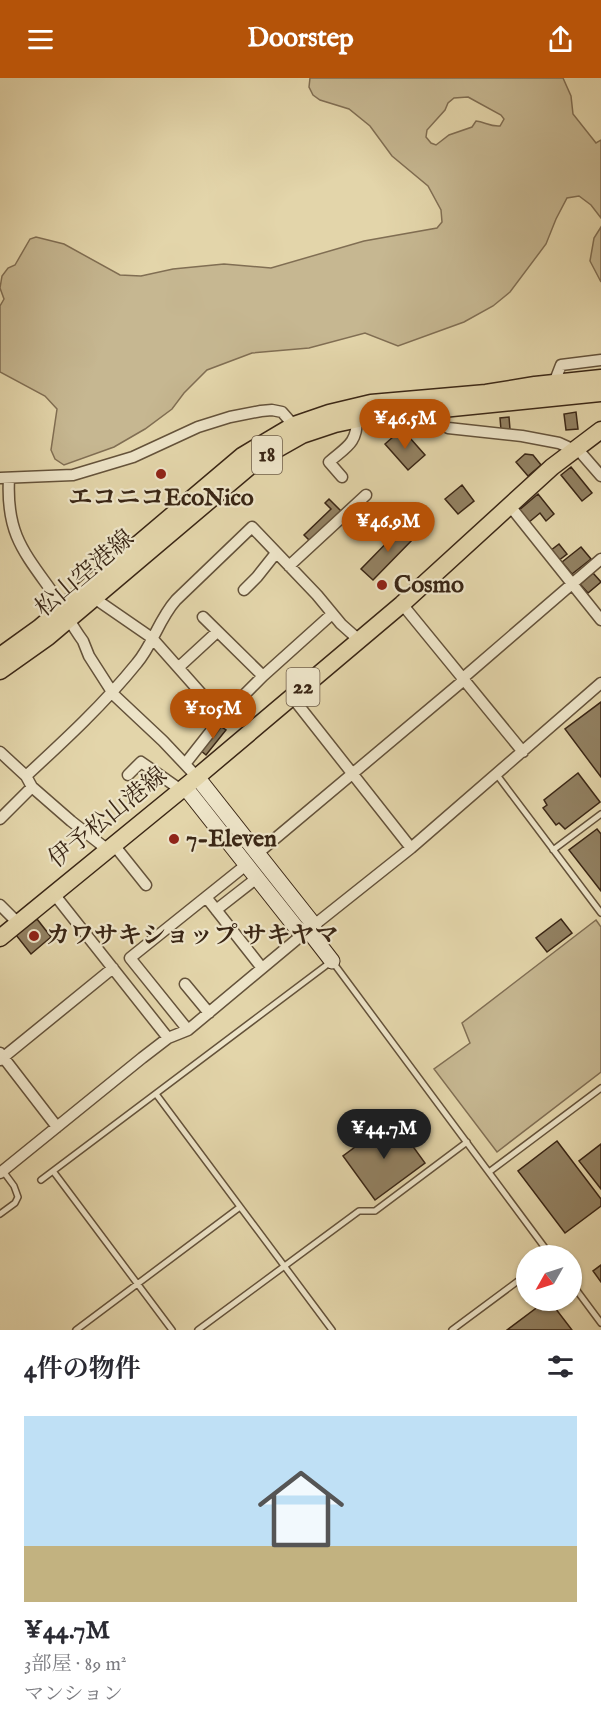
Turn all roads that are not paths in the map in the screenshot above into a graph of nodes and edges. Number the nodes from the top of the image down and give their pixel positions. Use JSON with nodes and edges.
{"nodes":[{"id":1,"x":601,"y":360,"type":"edge"},
{"id":2,"x":601,"y":378,"type":"edge"},
{"id":3,"x":554,"y":383,"type":"junction"},
{"id":4,"x":601,"y":393,"type":"edge"},
{"id":5,"x":432,"y":410,"type":"junction"},
{"id":6,"x":357,"y":419,"type":"junction"},
{"id":7,"x":298,"y":430,"type":"junction"},
{"id":8,"x":601,"y":430,"type":"edge"},
{"id":9,"x":575,"y":450,"type":"junction"},
{"id":10,"x":601,"y":476,"type":"edge"},
{"id":11,"x":342,"y":477,"type":"dead end"},
{"id":12,"x":4,"y":478,"type":"edge"},
{"id":13,"x":366,"y":495,"type":"dead end"},
{"id":14,"x":510,"y":506,"type":"junction"},
{"id":15,"x":276,"y":553,"type":"junction"},
{"id":16,"x":601,"y":559,"type":"edge"},
{"id":17,"x":288,"y":566,"type":"junction"},
{"id":18,"x":572,"y":583,"type":"junction"},
{"id":19,"x":244,"y":590,"type":"dead end"},
{"id":20,"x":94,"y":598,"type":"junction"},
{"id":21,"x":402,"y":604,"type":"junction"},
{"id":22,"x":65,"y":614,"type":"junction"},
{"id":23,"x":332,"y":614,"type":"junction"},
{"id":24,"x":203,"y":617,"type":"dead end"},
{"id":25,"x":601,"y":620,"type":"edge"},
{"id":26,"x":218,"y":632,"type":"junction"},
{"id":27,"x":152,"y":638,"type":"junction"},
{"id":28,"x":360,"y":640,"type":"junction"},
{"id":29,"x":0,"y":656,"type":"edge"},
{"id":30,"x":179,"y":667,"type":"junction"},
{"id":31,"x":0,"y":671,"type":"edge"},
{"id":32,"x":263,"y":676,"type":"junction"},
{"id":33,"x":464,"y":679,"type":"junction"},
{"id":34,"x":601,"y":683,"type":"edge"},
{"id":35,"x":111,"y":691,"type":"junction"},
{"id":36,"x":292,"y":697,"type":"junction"},
{"id":37,"x":222,"y":717,"type":"junction"},
{"id":38,"x":0,"y":752,"type":"edge"},
{"id":39,"x":523,"y":752,"type":"junction"},
{"id":40,"x":353,"y":774,"type":"junction"},
{"id":41,"x":128,"y":775,"type":"dead end"},
{"id":42,"x":497,"y":775,"type":"junction"},
{"id":43,"x":26,"y":776,"type":"junction"},
{"id":44,"x":187,"y":779,"type":"junction"},
{"id":45,"x":32,"y":787,"type":"junction"},
{"id":46,"x":601,"y":814,"type":"edge"},
{"id":47,"x":0,"y":819,"type":"edge"},
{"id":48,"x":111,"y":848,"type":"junction"},
{"id":49,"x":411,"y":848,"type":"junction"},
{"id":50,"x":553,"y":850,"type":"junction"},
{"id":51,"x":258,"y":853,"type":"junction"},
{"id":52,"x":246,"y":865,"type":"junction"},
{"id":53,"x":257,"y":878,"type":"junction"},
{"id":54,"x":146,"y":885,"type":"dead end"},
{"id":55,"x":54,"y":894,"type":"junction"},
{"id":56,"x":206,"y":897,"type":"junction"},
{"id":57,"x":0,"y":905,"type":"edge"},
{"id":58,"x":216,"y":910,"type":"junction"},
{"id":59,"x":601,"y":913,"type":"edge"},
{"id":60,"x":18,"y":923,"type":"junction"},
{"id":61,"x":308,"y":930,"type":"junction"},
{"id":62,"x":0,"y":938,"type":"edge"},
{"id":63,"x":332,"y":961,"type":"junction"},
{"id":64,"x":113,"y":968,"type":"junction"},
{"id":65,"x":262,"y":968,"type":"junction"},
{"id":66,"x":185,"y":984,"type":"dead end"},
{"id":67,"x":209,"y":1013,"type":"junction"},
{"id":68,"x":188,"y":1030,"type":"junction"},
{"id":69,"x":168,"y":1038,"type":"junction"},
{"id":70,"x":1,"y":1056,"type":"edge"},
{"id":71,"x":601,"y":1088,"type":"edge"},
{"id":72,"x":156,"y":1094,"type":"junction"},
{"id":73,"x":57,"y":1127,"type":"junction"},
{"id":74,"x":466,"y":1142,"type":"junction"},
{"id":75,"x":53,"y":1171,"type":"junction"},
{"id":76,"x":1,"y":1172,"type":"edge"},
{"id":77,"x":489,"y":1172,"type":"junction"},
{"id":78,"x":41,"y":1180,"type":"dead end"},
{"id":79,"x":240,"y":1207,"type":"junction"},
{"id":80,"x":0,"y":1214,"type":"edge"},
{"id":81,"x":542,"y":1245,"type":"edge"},
{"id":82,"x":284,"y":1266,"type":"junction"},
{"id":83,"x":516,"y":1282,"type":"edge"},
{"id":84,"x":137,"y":1283,"type":"junction"},
{"id":85,"x":582,"y":1297,"type":"edge"},
{"id":86,"x":601,"y":1323,"type":"edge"},
{"id":87,"x":76,"y":1330,"type":"edge"},
{"id":88,"x":172,"y":1330,"type":"edge"},
{"id":89,"x":198,"y":1330,"type":"edge"},
{"id":90,"x":332,"y":1330,"type":"edge"},
{"id":91,"x":452,"y":1330,"type":"edge"}],
"edges":[{"from":1,"to":3,"type":"street"},
{"from":2,"to":3,"type":"main road","name":"松山空港線","number":"18"},
{"from":3,"to":7,"type":"main road","name":"松山空港線","number":"18"},
{"from":4,"to":5,"type":"main road","name":"松山空港線","number":"18"},
{"from":5,"to":6,"type":"main road","name":"松山空港線","number":"18"},
{"from":5,"to":9,"type":"street"},
{"from":6,"to":7,"type":"main road","name":"松山空港線","number":"18"},
{"from":6,"to":11,"type":"street"},
{"from":7,"to":12,"type":"street"},
{"from":7,"to":20,"type":"main road","name":"松山空港線","number":"18"},
{"from":7,"to":22,"type":"main road","name":"松山空港線","number":"18"},
{"from":8,"to":9,"type":"main road","name":"伊予松山港線","number":"22"},
{"from":9,"to":10,"type":"street"},
{"from":9,"to":14,"type":"main road","name":"伊予松山港線","number":"22"},
{"from":12,"to":22,"type":"street"},
{"from":13,"to":17,"type":"street"},
{"from":14,"to":18,"type":"street"},
{"from":14,"to":21,"type":"main road","name":"伊予松山港線","number":"22"},
{"from":15,"to":17,"type":"street"},
{"from":15,"to":19,"type":"street"},
{"from":15,"to":27,"type":"street"},
{"from":16,"to":18,"type":"street"},
{"from":17,"to":23,"type":"street"},
{"from":18,"to":25,"type":"street"},
{"from":18,"to":33,"type":"street"},
{"from":20,"to":22,"type":"main road","name":"松山空港線","number":"18"},
{"from":20,"to":27,"type":"street"},
{"from":21,"to":28,"type":"main road","name":"伊予松山港線","number":"22"},
{"from":21,"to":33,"type":"street"},
{"from":22,"to":29,"type":"main road","name":"松山空港線","number":"18"},
{"from":22,"to":31,"type":"main road","name":"松山空港線","number":"18"},
{"from":22,"to":35,"type":"street"},
{"from":23,"to":28,"type":"street"},
{"from":23,"to":32,"type":"street"},
{"from":24,"to":26,"type":"street"},
{"from":26,"to":30,"type":"street"},
{"from":26,"to":32,"type":"street"},
{"from":27,"to":30,"type":"street"},
{"from":27,"to":35,"type":"street"},
{"from":28,"to":36,"type":"main road","name":"伊予松山港線","number":"22"},
{"from":30,"to":37,"type":"street"},
{"from":32,"to":37,"type":"street"},
{"from":33,"to":39,"type":"street"},
{"from":33,"to":40,"type":"street"},
{"from":34,"to":39,"type":"street"},
{"from":35,"to":43,"type":"street"},
{"from":35,"to":44,"type":"street"},
{"from":36,"to":40,"type":"street"},
{"from":36,"to":44,"type":"main road","name":"伊予松山港線","number":"22"},
{"from":37,"to":44,"type":"street"},
{"from":38,"to":43,"type":"street"},
{"from":39,"to":42,"type":"street"},
{"from":40,"to":49,"type":"street"},
{"from":40,"to":51,"type":"street"},
{"from":41,"to":44,"type":"street"},
{"from":42,"to":49,"type":"street"},
{"from":42,"to":50,"type":"lane"},
{"from":43,"to":45,"type":"street"},
{"from":44,"to":48,"type":"main road","name":"伊予松山港線","number":"22"},
{"from":44,"to":51,"type":"street"},
{"from":44,"to":52,"type":"street"},
{"from":45,"to":47,"type":"street"},
{"from":45,"to":48,"type":"street"},
{"from":46,"to":50,"type":"lane"},
{"from":48,"to":54,"type":"street"},
{"from":48,"to":55,"type":"main road","name":"伊予松山港線","number":"22"},
{"from":49,"to":61,"type":"street"},
{"from":50,"to":59,"type":"lane"},
{"from":51,"to":61,"type":"street"},
{"from":52,"to":53,"type":"street"},
{"from":52,"to":56,"type":"street"},
{"from":53,"to":58,"type":"street"},
{"from":53,"to":61,"type":"street"},
{"from":55,"to":60,"type":"main road","name":"伊予松山港線","number":"22"},
{"from":55,"to":64,"type":"street"},
{"from":56,"to":58,"type":"street"},
{"from":56,"to":68,"type":"street"},
{"from":57,"to":60,"type":"street"},
{"from":58,"to":65,"type":"street"},
{"from":60,"to":62,"type":"main road","name":"伊予松山港線","number":"22"},
{"from":61,"to":63,"type":"street"},
{"from":61,"to":65,"type":"street"},
{"from":63,"to":72,"type":"lane"},
{"from":63,"to":74,"type":"lane"},
{"from":64,"to":69,"type":"street"},
{"from":64,"to":70,"type":"street"},
{"from":65,"to":67,"type":"street"},
{"from":66,"to":67,"type":"street"},
{"from":67,"to":68,"type":"street"},
{"from":68,"to":69,"type":"street"},
{"from":69,"to":73,"type":"street"},
{"from":70,"to":73,"type":"street"},
{"from":71,"to":77,"type":"lane"},
{"from":72,"to":75,"type":"lane"},
{"from":72,"to":79,"type":"lane"},
{"from":73,"to":76,"type":"street"},
{"from":74,"to":77,"type":"lane"},
{"from":74,"to":82,"type":"lane"},
{"from":75,"to":78,"type":"lane"},
{"from":75,"to":84,"type":"lane"},
{"from":76,"to":80,"type":"lane"},
{"from":77,"to":81,"type":"lane"},
{"from":79,"to":82,"type":"lane"},
{"from":79,"to":84,"type":"lane"},
{"from":82,"to":89,"type":"lane"},
{"from":82,"to":90,"type":"lane"},
{"from":83,"to":91,"type":"lane"},
{"from":84,"to":87,"type":"lane"},
{"from":84,"to":88,"type":"lane"},
{"from":85,"to":86,"type":"lane"}]}
